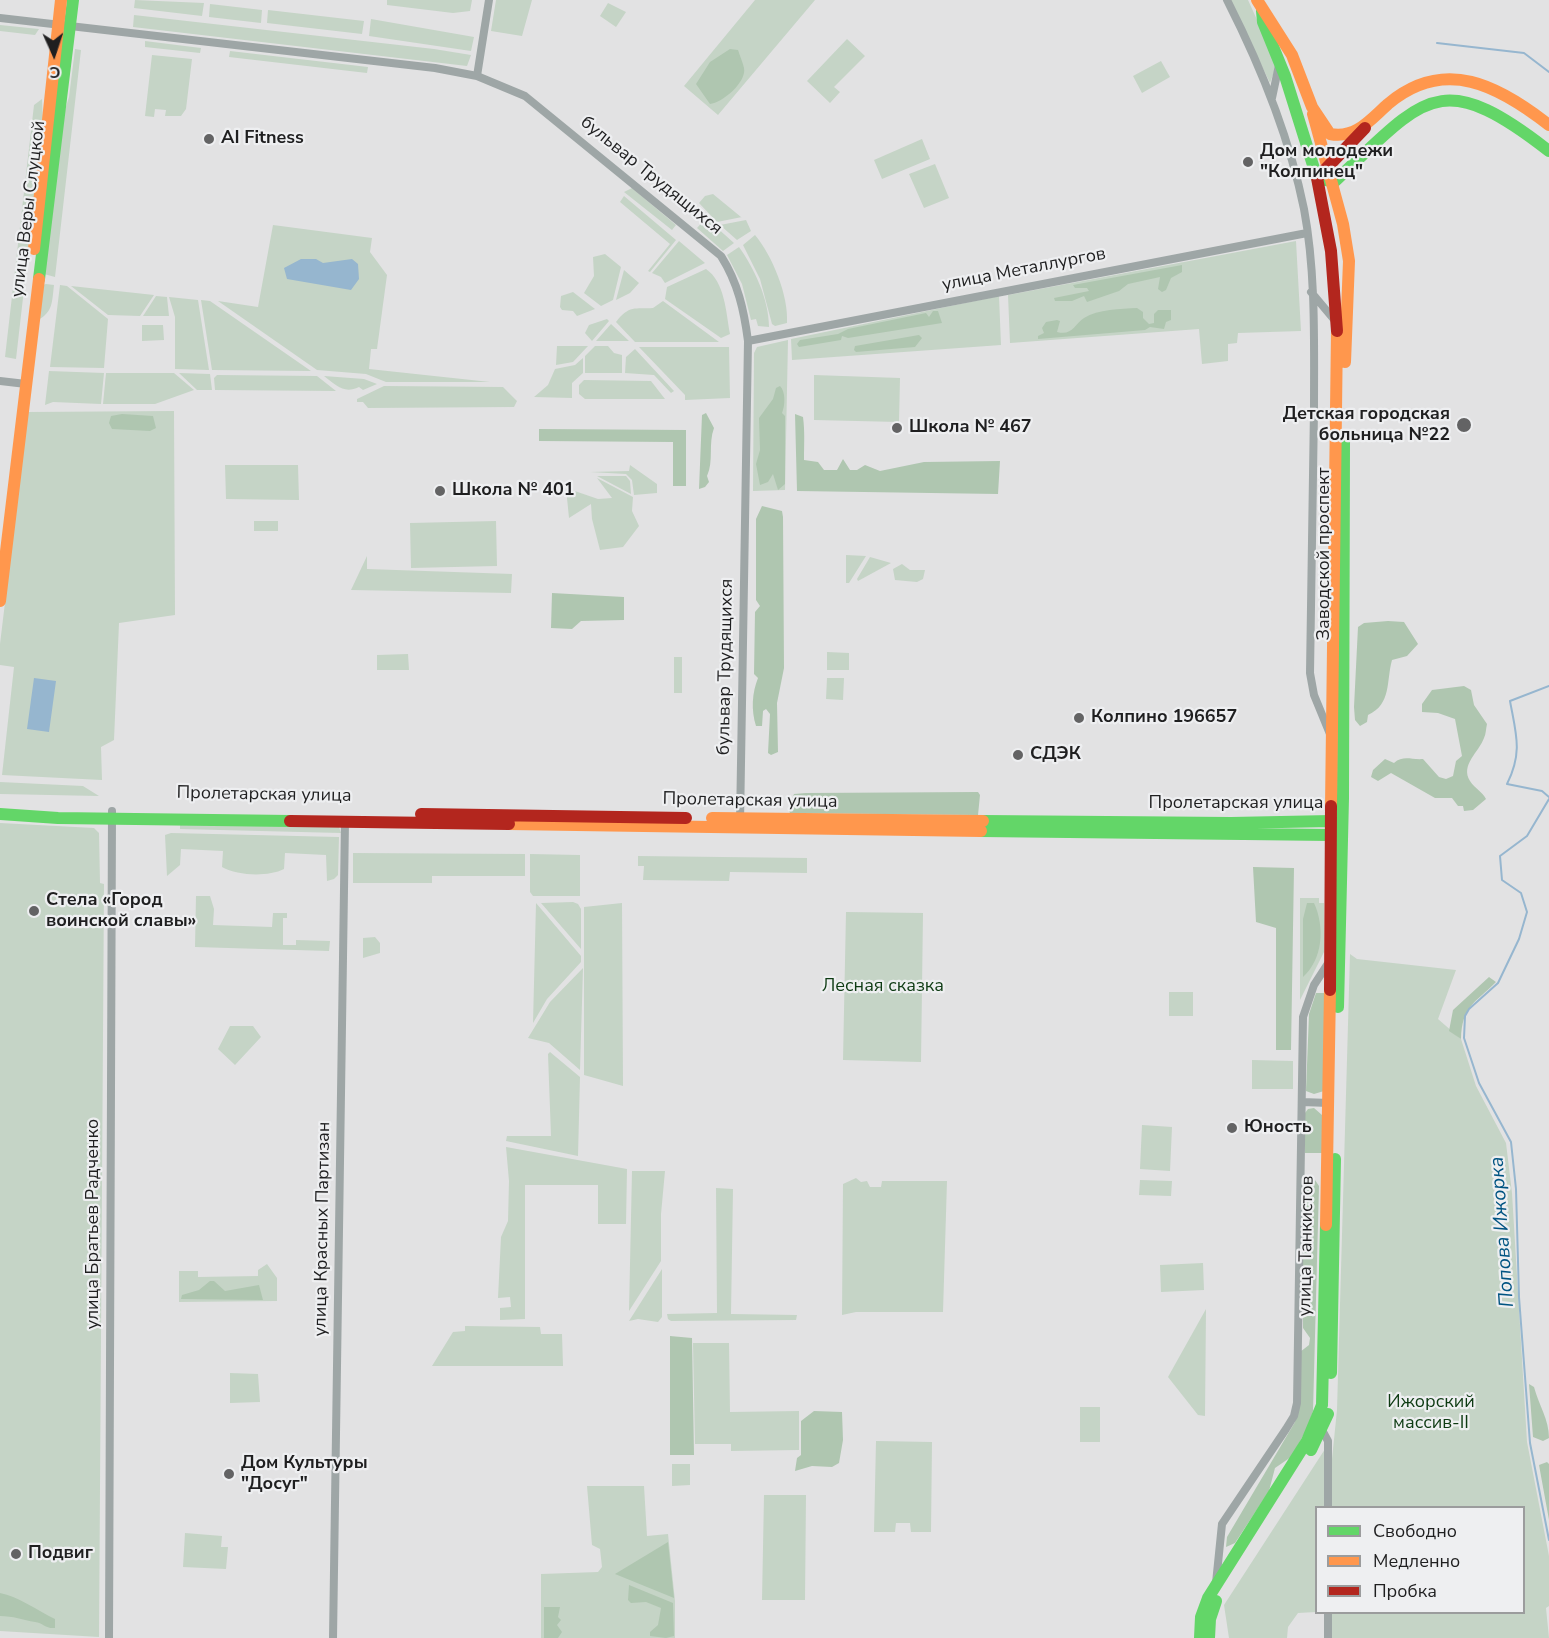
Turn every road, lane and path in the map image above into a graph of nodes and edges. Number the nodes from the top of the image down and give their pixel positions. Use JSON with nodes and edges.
{"nodes":[{"id":1,"x":61,"y":0,"type":"edge"},
{"id":2,"x":73,"y":0,"type":"edge"},
{"id":3,"x":489,"y":0,"type":"edge"},
{"id":4,"x":1227,"y":0,"type":"edge"},
{"id":5,"x":1259,"y":5,"type":"edge"},
{"id":6,"x":0,"y":18,"type":"edge"},
{"id":7,"x":64,"y":25,"type":"junction"},
{"id":8,"x":1279,"y":62,"type":"junction"},
{"id":9,"x":477,"y":76,"type":"junction"},
{"id":10,"x":1272,"y":98,"type":"junction"},
{"id":11,"x":1311,"y":105,"type":"junction"},
{"id":12,"x":1371,"y":121,"type":"junction"},
{"id":13,"x":1549,"y":125,"type":"edge"},
{"id":14,"x":1549,"y":151,"type":"edge"},
{"id":15,"x":1328,"y":167,"type":"junction"},
{"id":16,"x":1317,"y":178,"type":"junction"},
{"id":17,"x":1334,"y":182,"type":"junction"},
{"id":18,"x":1307,"y":233,"type":"junction"},
{"id":19,"x":1311,"y":292,"type":"junction"},
{"id":20,"x":1337,"y":323,"type":"junction"},
{"id":21,"x":748,"y":341,"type":"junction"},
{"id":22,"x":0,"y":381,"type":"edge"},
{"id":23,"x":22,"y":383,"type":"junction"},
{"id":24,"x":1339,"y":518,"type":"junction"},
{"id":25,"x":0,"y":532,"type":"edge"},
{"id":26,"x":0,"y":601,"type":"edge"},
{"id":27,"x":1333,"y":741,"type":"junction"},
{"id":28,"x":0,"y":806,"type":"edge"},
{"id":29,"x":0,"y":814,"type":"edge"},
{"id":30,"x":112,"y":815,"type":"junction"},
{"id":31,"x":345,"y":821,"type":"junction"},
{"id":32,"x":740,"y":822,"type":"junction"},
{"id":33,"x":1336,"y":824,"type":"junction"},
{"id":34,"x":1331,"y":835,"type":"junction"},
{"id":35,"x":1329,"y":962,"type":"junction"},
{"id":36,"x":1302,"y":1102,"type":"junction"},
{"id":37,"x":1333,"y":1103,"type":"junction"},
{"id":38,"x":1322,"y":1430,"type":"junction"},
{"id":39,"x":1328,"y":1506,"type":"edge"},
{"id":40,"x":1216,"y":1586,"type":"junction"},
{"id":41,"x":1328,"y":1614,"type":"edge"},
{"id":42,"x":110,"y":1638,"type":"edge"},
{"id":43,"x":333,"y":1638,"type":"edge"},
{"id":44,"x":1200,"y":1638,"type":"edge"},
{"id":45,"x":1209,"y":1638,"type":"edge"},
{"id":46,"x":1328,"y":1638,"type":"edge"}],
"edges":[{"from":1,"to":7,"type":"main road","name":"улица Веры Слуцкой"},
{"from":2,"to":7,"type":"main road","name":"улица Веры Слуцкой"},
{"from":3,"to":9,"type":"street"},
{"from":4,"to":10,"type":"street"},
{"from":5,"to":8,"type":"main road","name":"Заводской проспект"},
{"from":5,"to":11,"type":"main road","name":"Заводской проспект"},
{"from":6,"to":7,"type":"street","name":"бульвар Трудящихся"},
{"from":7,"to":9,"type":"street","name":"бульвар Трудящихся"},
{"from":7,"to":23,"type":"main road","name":"улица Веры Слуцкой"},
{"from":8,"to":10,"type":"street"},
{"from":8,"to":16,"type":"main road","name":"Заводской проспект"},
{"from":9,"to":21,"type":"street","name":"бульвар Трудящихся"},
{"from":10,"to":18,"type":"street"},
{"from":11,"to":12,"type":"main road"},
{"from":11,"to":15,"type":"main road","name":"Заводской проспект"},
{"from":12,"to":13,"type":"main road"},
{"from":12,"to":15,"type":"main road"},
{"from":14,"to":17,"type":"main road"},
{"from":15,"to":16,"type":"main road"},
{"from":15,"to":17,"type":"main road","name":"Заводской проспект"},
{"from":16,"to":17,"type":"main road"},
{"from":16,"to":20,"type":"main road","name":"Заводской проспект"},
{"from":17,"to":24,"type":"main road","name":"Заводской проспект"},
{"from":18,"to":19,"type":"street"},
{"from":18,"to":21,"type":"street","name":"улица Металлургов"},
{"from":19,"to":20,"type":"street"},
{"from":19,"to":27,"type":"street"},
{"from":20,"to":24,"type":"main road","name":"Заводской проспект"},
{"from":21,"to":32,"type":"street","name":"бульвар Трудящихся"},
{"from":22,"to":23,"type":"street"},
{"from":23,"to":25,"type":"main road","name":"улица Веры Слуцкой"},
{"from":23,"to":26,"type":"main road","name":"улица Веры Слуцкой"},
{"from":24,"to":27,"type":"main road","name":"Заводской проспект"},
{"from":24,"to":33,"type":"main road","name":"Заводской проспект"},
{"from":27,"to":33,"type":"main road","name":"Заводской проспект"},
{"from":28,"to":30,"type":"main road","name":"Пролетарская улица"},
{"from":29,"to":30,"type":"main road","name":"Пролетарская улица"},
{"from":30,"to":31,"type":"main road","name":"Пролетарская улица"},
{"from":30,"to":32,"type":"main road","name":"Пролетарская улица"},
{"from":30,"to":42,"type":"street","name":"улица Братьев Радченко"},
{"from":31,"to":32,"type":"main road","name":"Пролетарская улица"},
{"from":31,"to":43,"type":"street","name":"улица Красных Партизан"},
{"from":32,"to":33,"type":"main road","name":"Пролетарская улица"},
{"from":32,"to":34,"type":"main road","name":"Пролетарская улица"},
{"from":33,"to":34,"type":"main road","name":"Пролетарская улица"},
{"from":33,"to":37,"type":"main road","name":"улица Танкистов"},
{"from":34,"to":35,"type":"main road","name":"улица Танкистов"},
{"from":35,"to":36,"type":"street"},
{"from":35,"to":37,"type":"main road","name":"улица Танкистов"},
{"from":36,"to":37,"type":"street"},
{"from":36,"to":40,"type":"street"},
{"from":37,"to":38,"type":"main road","name":"улица Танкистов"},
{"from":37,"to":40,"type":"main road","name":"улица Танкистов"},
{"from":38,"to":39,"type":"street"},
{"from":38,"to":45,"type":"main road","name":"улица Танкистов"},
{"from":40,"to":44,"type":"main road","name":"улица Танкистов"},
{"from":41,"to":46,"type":"street"}]}
